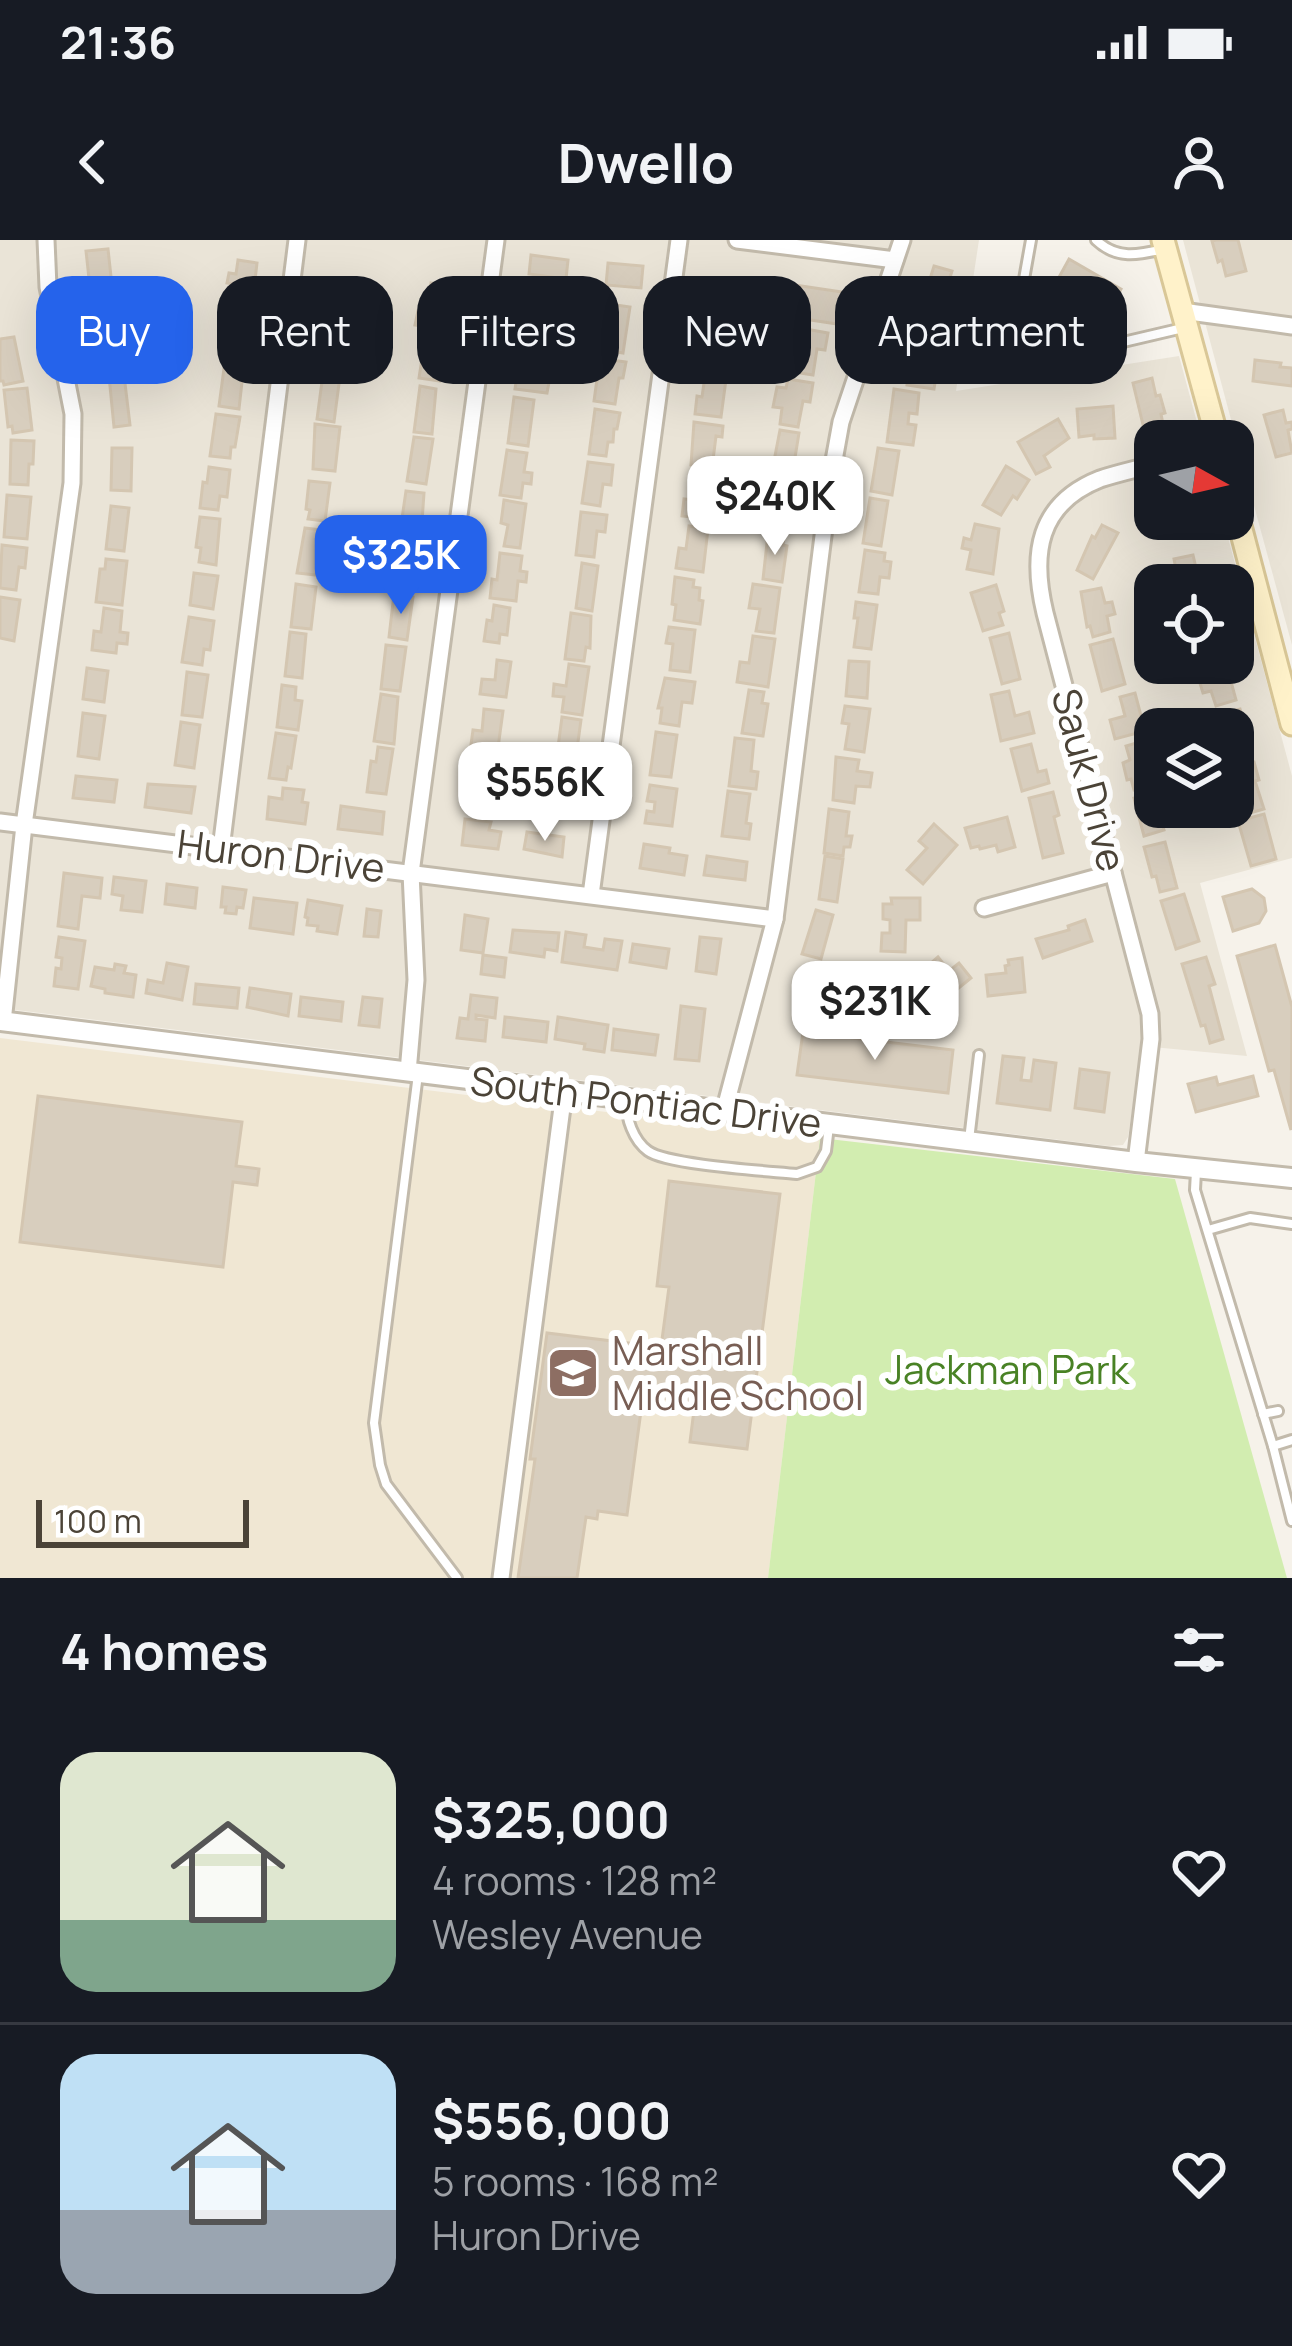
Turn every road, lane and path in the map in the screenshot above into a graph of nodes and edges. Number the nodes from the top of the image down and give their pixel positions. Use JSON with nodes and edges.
{"nodes":[{"id":1,"x":46,"y":240,"type":"edge"},
{"id":2,"x":297,"y":240,"type":"edge"},
{"id":3,"x":496,"y":240,"type":"edge"},
{"id":4,"x":679,"y":240,"type":"edge"},
{"id":5,"x":737,"y":240,"type":"edge"},
{"id":6,"x":902,"y":240,"type":"edge"},
{"id":7,"x":1031,"y":240,"type":"edge"},
{"id":8,"x":1096,"y":240,"type":"edge"},
{"id":9,"x":1164,"y":244,"type":"edge"},
{"id":10,"x":895,"y":260,"type":"junction"},
{"id":11,"x":1184,"y":320,"type":"junction"},
{"id":12,"x":1292,"y":326,"type":"edge"},
{"id":13,"x":1212,"y":420,"type":"edge"},
{"id":14,"x":1134,"y":470,"type":"edge"},
{"id":15,"x":1244,"y":540,"type":"edge"},
{"id":16,"x":1292,"y":724,"type":"edge"},
{"id":17,"x":0,"y":822,"type":"edge"},
{"id":18,"x":24,"y":825,"type":"junction"},
{"id":19,"x":220,"y":849,"type":"junction"},
{"id":20,"x":412,"y":873,"type":"junction"},
{"id":21,"x":1113,"y":873,"type":"junction"},
{"id":22,"x":591,"y":895,"type":"junction"},
{"id":23,"x":984,"y":908,"type":"dead end"},
{"id":24,"x":776,"y":919,"type":"junction"},
{"id":25,"x":2,"y":1021,"type":"edge"},
{"id":26,"x":979,"y":1055,"type":"dead end"},
{"id":27,"x":413,"y":1073,"type":"junction"},
{"id":28,"x":564,"y":1092,"type":"junction"},
{"id":29,"x":626,"y":1100,"type":"junction"},
{"id":30,"x":724,"y":1112,"type":"junction"},
{"id":31,"x":830,"y":1125,"type":"junction"},
{"id":32,"x":969,"y":1142,"type":"junction"},
{"id":33,"x":1136,"y":1162,"type":"junction"},
{"id":34,"x":1196,"y":1168,"type":"junction"},
{"id":35,"x":1292,"y":1178,"type":"edge"},
{"id":36,"x":1292,"y":1224,"type":"edge"},
{"id":37,"x":1208,"y":1230,"type":"junction"},
{"id":38,"x":1278,"y":1411,"type":"dead end"},
{"id":39,"x":1263,"y":1414,"type":"junction"},
{"id":40,"x":1292,"y":1440,"type":"edge"},
{"id":41,"x":1273,"y":1446,"type":"junction"},
{"id":42,"x":1292,"y":1521,"type":"edge"},
{"id":43,"x":458,"y":1578,"type":"edge"},
{"id":44,"x":501,"y":1578,"type":"edge"}],
"edges":[{"from":1,"to":18,"type":"street"},
{"from":2,"to":19,"type":"street"},
{"from":3,"to":20,"type":"street"},
{"from":4,"to":22,"type":"street"},
{"from":5,"to":10,"type":"street"},
{"from":6,"to":10,"type":"street"},
{"from":7,"to":11,"type":"lane"},
{"from":8,"to":9,"type":"lane"},
{"from":9,"to":11,"type":"main road"},
{"from":10,"to":24,"type":"street"},
{"from":11,"to":12,"type":"street"},
{"from":11,"to":13,"type":"main road"},
{"from":14,"to":21,"type":"street","name":"Sauk Drive"},
{"from":15,"to":16,"type":"main road"},
{"from":17,"to":18,"type":"street","name":"Huron Drive"},
{"from":18,"to":19,"type":"street","name":"Huron Drive"},
{"from":18,"to":25,"type":"street"},
{"from":19,"to":20,"type":"street","name":"Huron Drive"},
{"from":20,"to":22,"type":"street","name":"Huron Drive"},
{"from":20,"to":27,"type":"street"},
{"from":21,"to":23,"type":"street"},
{"from":21,"to":33,"type":"street","name":"Sauk Drive"},
{"from":22,"to":24,"type":"street","name":"Huron Drive"},
{"from":24,"to":30,"type":"street"},
{"from":25,"to":27,"type":"street","name":"South Pontiac Drive"},
{"from":26,"to":32,"type":"lane"},
{"from":27,"to":28,"type":"street","name":"South Pontiac Drive"},
{"from":27,"to":43,"type":"lane"},
{"from":28,"to":29,"type":"street","name":"South Pontiac Drive"},
{"from":28,"to":44,"type":"street"},
{"from":29,"to":30,"type":"street","name":"South Pontiac Drive"},
{"from":29,"to":31,"type":"lane"},
{"from":30,"to":31,"type":"street","name":"South Pontiac Drive"},
{"from":31,"to":32,"type":"street","name":"South Pontiac Drive"},
{"from":32,"to":33,"type":"street","name":"South Pontiac Drive"},
{"from":33,"to":34,"type":"street","name":"South Pontiac Drive"},
{"from":34,"to":35,"type":"street","name":"South Pontiac Drive"},
{"from":34,"to":37,"type":"lane"},
{"from":36,"to":37,"type":"lane"},
{"from":37,"to":39,"type":"lane"},
{"from":38,"to":39,"type":"lane"},
{"from":39,"to":41,"type":"lane"},
{"from":40,"to":41,"type":"lane"},
{"from":41,"to":42,"type":"lane"}]}
